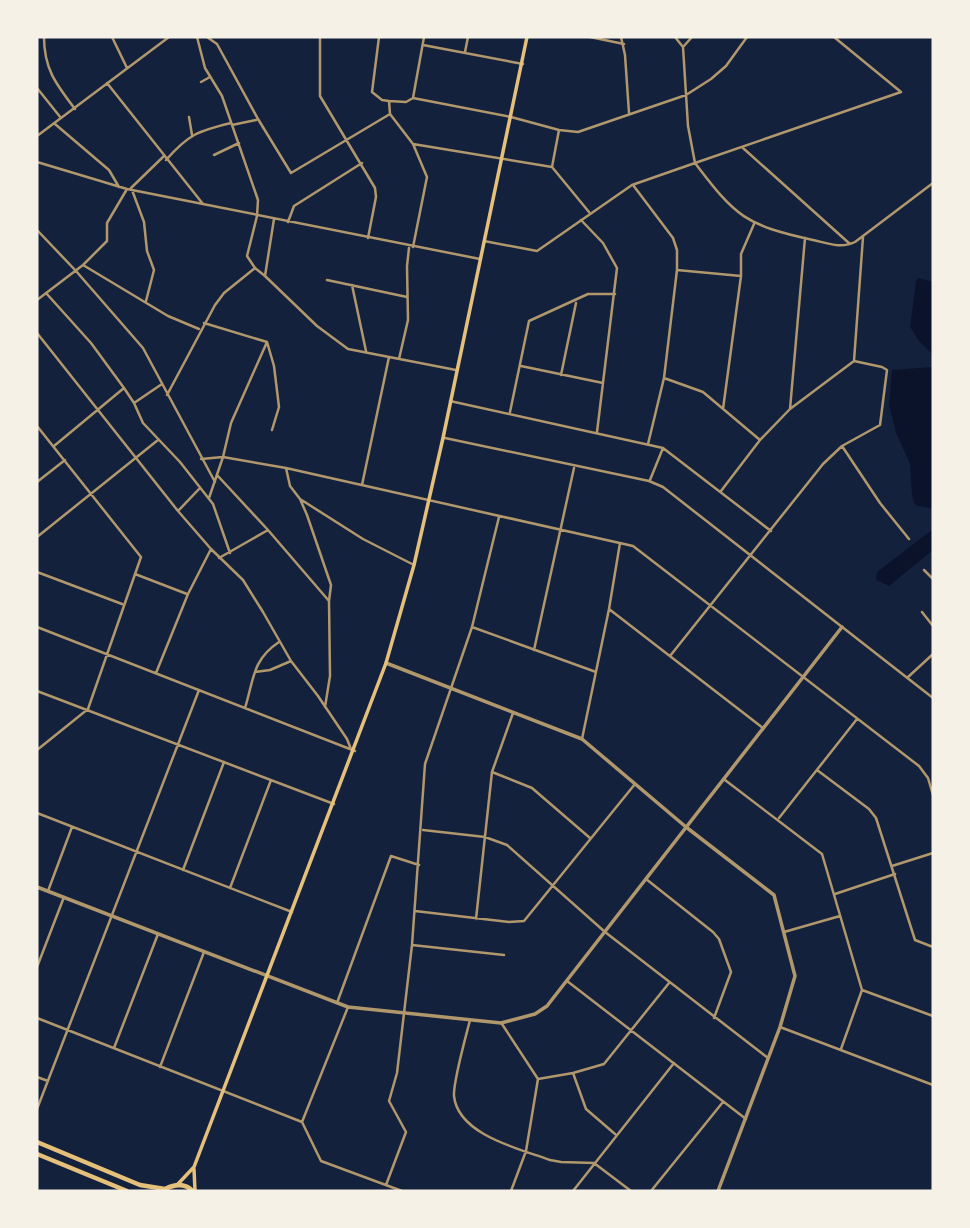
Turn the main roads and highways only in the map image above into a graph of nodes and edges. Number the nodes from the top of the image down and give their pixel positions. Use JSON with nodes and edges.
{"nodes":[{"id":1,"x":527,"y":37,"type":"edge"},
{"id":2,"x":37,"y":1142,"type":"edge"},
{"id":3,"x":37,"y":1154,"type":"edge"},
{"id":4,"x":194,"y":1167,"type":"junction"},
{"id":5,"x":177,"y":1185,"type":"junction"},
{"id":6,"x":164,"y":1190,"type":"edge"},
{"id":7,"x":127,"y":1191,"type":"edge"},
{"id":8,"x":194,"y":1191,"type":"edge"}],
"edges":[{"from":1,"to":4,"type":"main road"},
{"from":2,"to":6,"type":"highway"},
{"from":3,"to":7,"type":"highway"},
{"from":4,"to":5,"type":"main road"},
{"from":4,"to":8,"type":"main road"},
{"from":5,"to":6,"type":"highway"},
{"from":5,"to":8,"type":"highway"}]}
